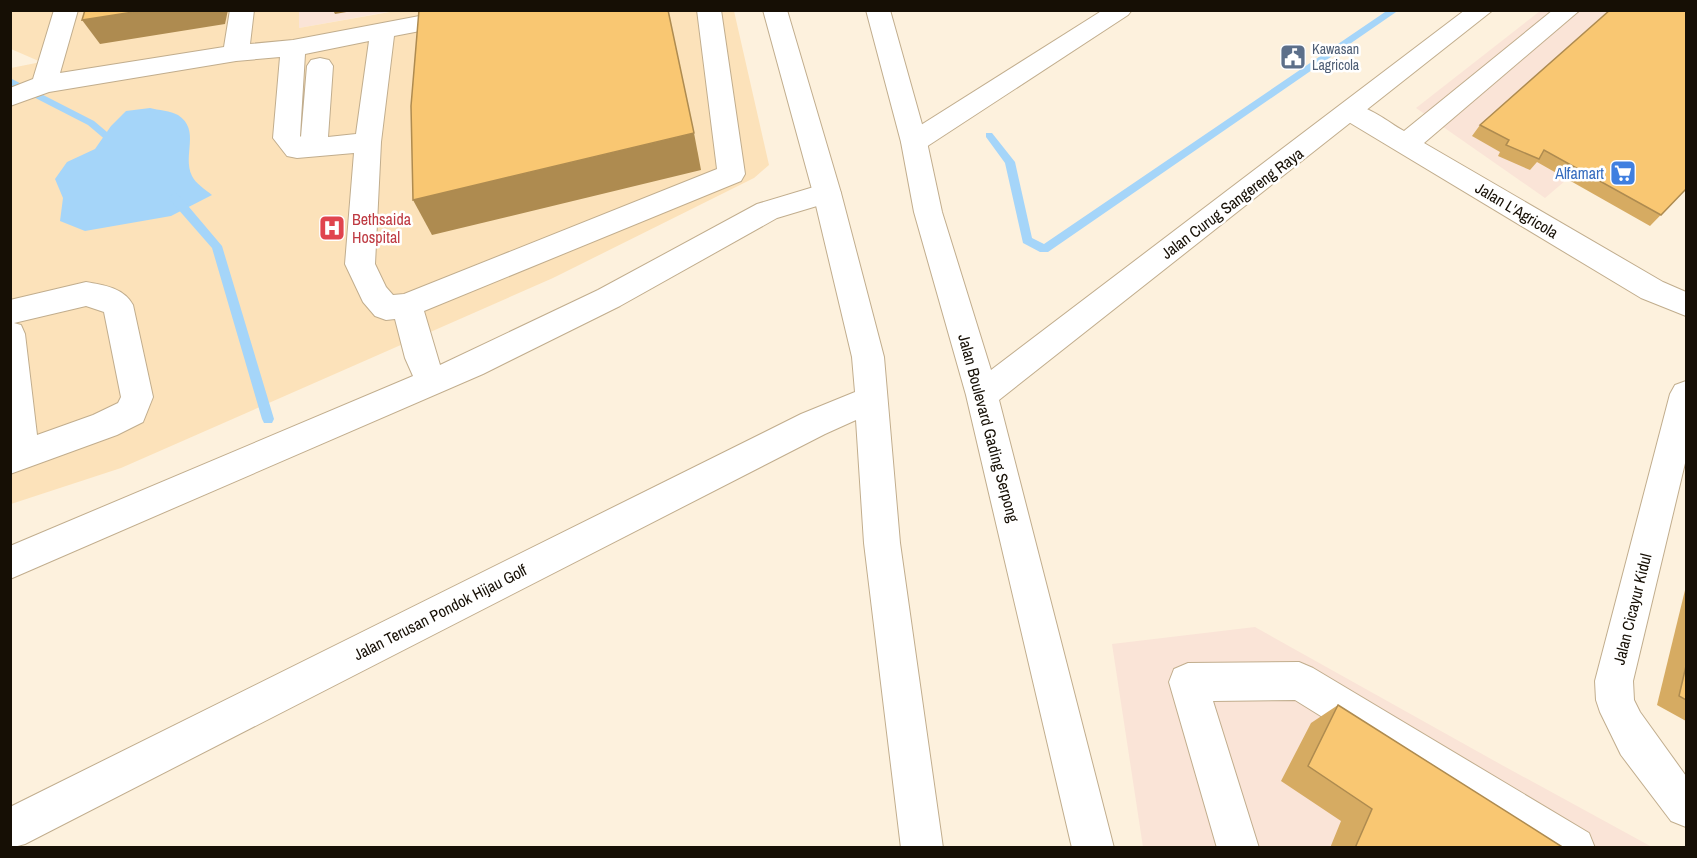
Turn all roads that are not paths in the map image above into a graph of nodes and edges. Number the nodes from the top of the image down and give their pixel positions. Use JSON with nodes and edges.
{"nodes":[{"id":1,"x":66,"y":10,"type":"edge"},
{"id":2,"x":242,"y":10,"type":"edge"},
{"id":3,"x":493,"y":10,"type":"edge"},
{"id":4,"x":709,"y":10,"type":"edge"},
{"id":5,"x":775,"y":10,"type":"edge"},
{"id":6,"x":878,"y":10,"type":"edge"},
{"id":7,"x":1120,"y":10,"type":"edge"},
{"id":8,"x":1481,"y":10,"type":"edge"},
{"id":9,"x":1568,"y":10,"type":"edge"},
{"id":10,"x":382,"y":32,"type":"junction"},
{"id":11,"x":346,"y":39,"type":"junction"},
{"id":12,"x":292,"y":48,"type":"junction"},
{"id":13,"x":236,"y":53,"type":"junction"},
{"id":14,"x":320,"y":66,"type":"dead end"},
{"id":15,"x":44,"y":84,"type":"junction"},
{"id":16,"x":10,"y":98,"type":"edge"},
{"id":17,"x":1351,"y":112,"type":"junction"},
{"id":18,"x":337,"y":122,"type":"dead end"},
{"id":19,"x":368,"y":142,"type":"junction"},
{"id":20,"x":914,"y":142,"type":"junction"},
{"id":21,"x":1406,"y":144,"type":"junction"},
{"id":22,"x":314,"y":148,"type":"junction"},
{"id":23,"x":827,"y":193,"type":"junction"},
{"id":24,"x":1686,"y":304,"type":"edge"},
{"id":25,"x":406,"y":305,"type":"junction"},
{"id":26,"x":10,"y":312,"type":"edge"},
{"id":27,"x":10,"y":334,"type":"edge"},
{"id":28,"x":431,"y":382,"type":"junction"},
{"id":29,"x":1686,"y":394,"type":"edge"},
{"id":30,"x":982,"y":395,"type":"junction"},
{"id":31,"x":872,"y":399,"type":"junction"},
{"id":32,"x":17,"y":458,"type":"edge"},
{"id":33,"x":10,"y":563,"type":"edge"},
{"id":34,"x":1686,"y":806,"type":"edge"},
{"id":35,"x":10,"y":829,"type":"edge"},
{"id":36,"x":922,"y":848,"type":"edge"},
{"id":37,"x":1092,"y":848,"type":"edge"},
{"id":38,"x":1238,"y":848,"type":"edge"},
{"id":39,"x":1574,"y":848,"type":"edge"}],
"edges":[{"from":1,"to":15,"type":"main road"},
{"from":2,"to":13,"type":"main road"},
{"from":3,"to":10,"type":"main road"},
{"from":4,"to":25,"type":"main road"},
{"from":5,"to":23,"type":"main road"},
{"from":6,"to":20,"type":"main road","name":"Jalan Boulevard Gading Serpong"},
{"from":7,"to":20,"type":"main road"},
{"from":8,"to":17,"type":"main road","name":"Jalan Curug Sangereng Raya"},
{"from":9,"to":21,"type":"main road"},
{"from":10,"to":11,"type":"main road"},
{"from":10,"to":19,"type":"main road"},
{"from":11,"to":12,"type":"main road"},
{"from":11,"to":18,"type":"main road"},
{"from":12,"to":13,"type":"main road"},
{"from":12,"to":22,"type":"main road"},
{"from":13,"to":15,"type":"main road"},
{"from":14,"to":22,"type":"main road"},
{"from":15,"to":16,"type":"main road"},
{"from":17,"to":21,"type":"main road","name":"Jalan L'Agricola"},
{"from":17,"to":30,"type":"main road","name":"Jalan Curug Sangereng Raya"},
{"from":19,"to":22,"type":"main road"},
{"from":19,"to":25,"type":"main road"},
{"from":20,"to":30,"type":"main road","name":"Jalan Boulevard Gading Serpong"},
{"from":21,"to":24,"type":"main road","name":"Jalan L'Agricola"},
{"from":23,"to":28,"type":"main road"},
{"from":23,"to":31,"type":"main road"},
{"from":25,"to":28,"type":"main road"},
{"from":26,"to":32,"type":"main road"},
{"from":27,"to":32,"type":"main road"},
{"from":28,"to":33,"type":"main road"},
{"from":29,"to":34,"type":"main road","name":"Jalan Cicayur Kidul"},
{"from":30,"to":37,"type":"main road","name":"Jalan Boulevard Gading Serpong"},
{"from":31,"to":35,"type":"main road","name":"Jalan Terusan Pondok Hijau Golf"},
{"from":31,"to":36,"type":"main road"},
{"from":38,"to":39,"type":"main road"}]}
